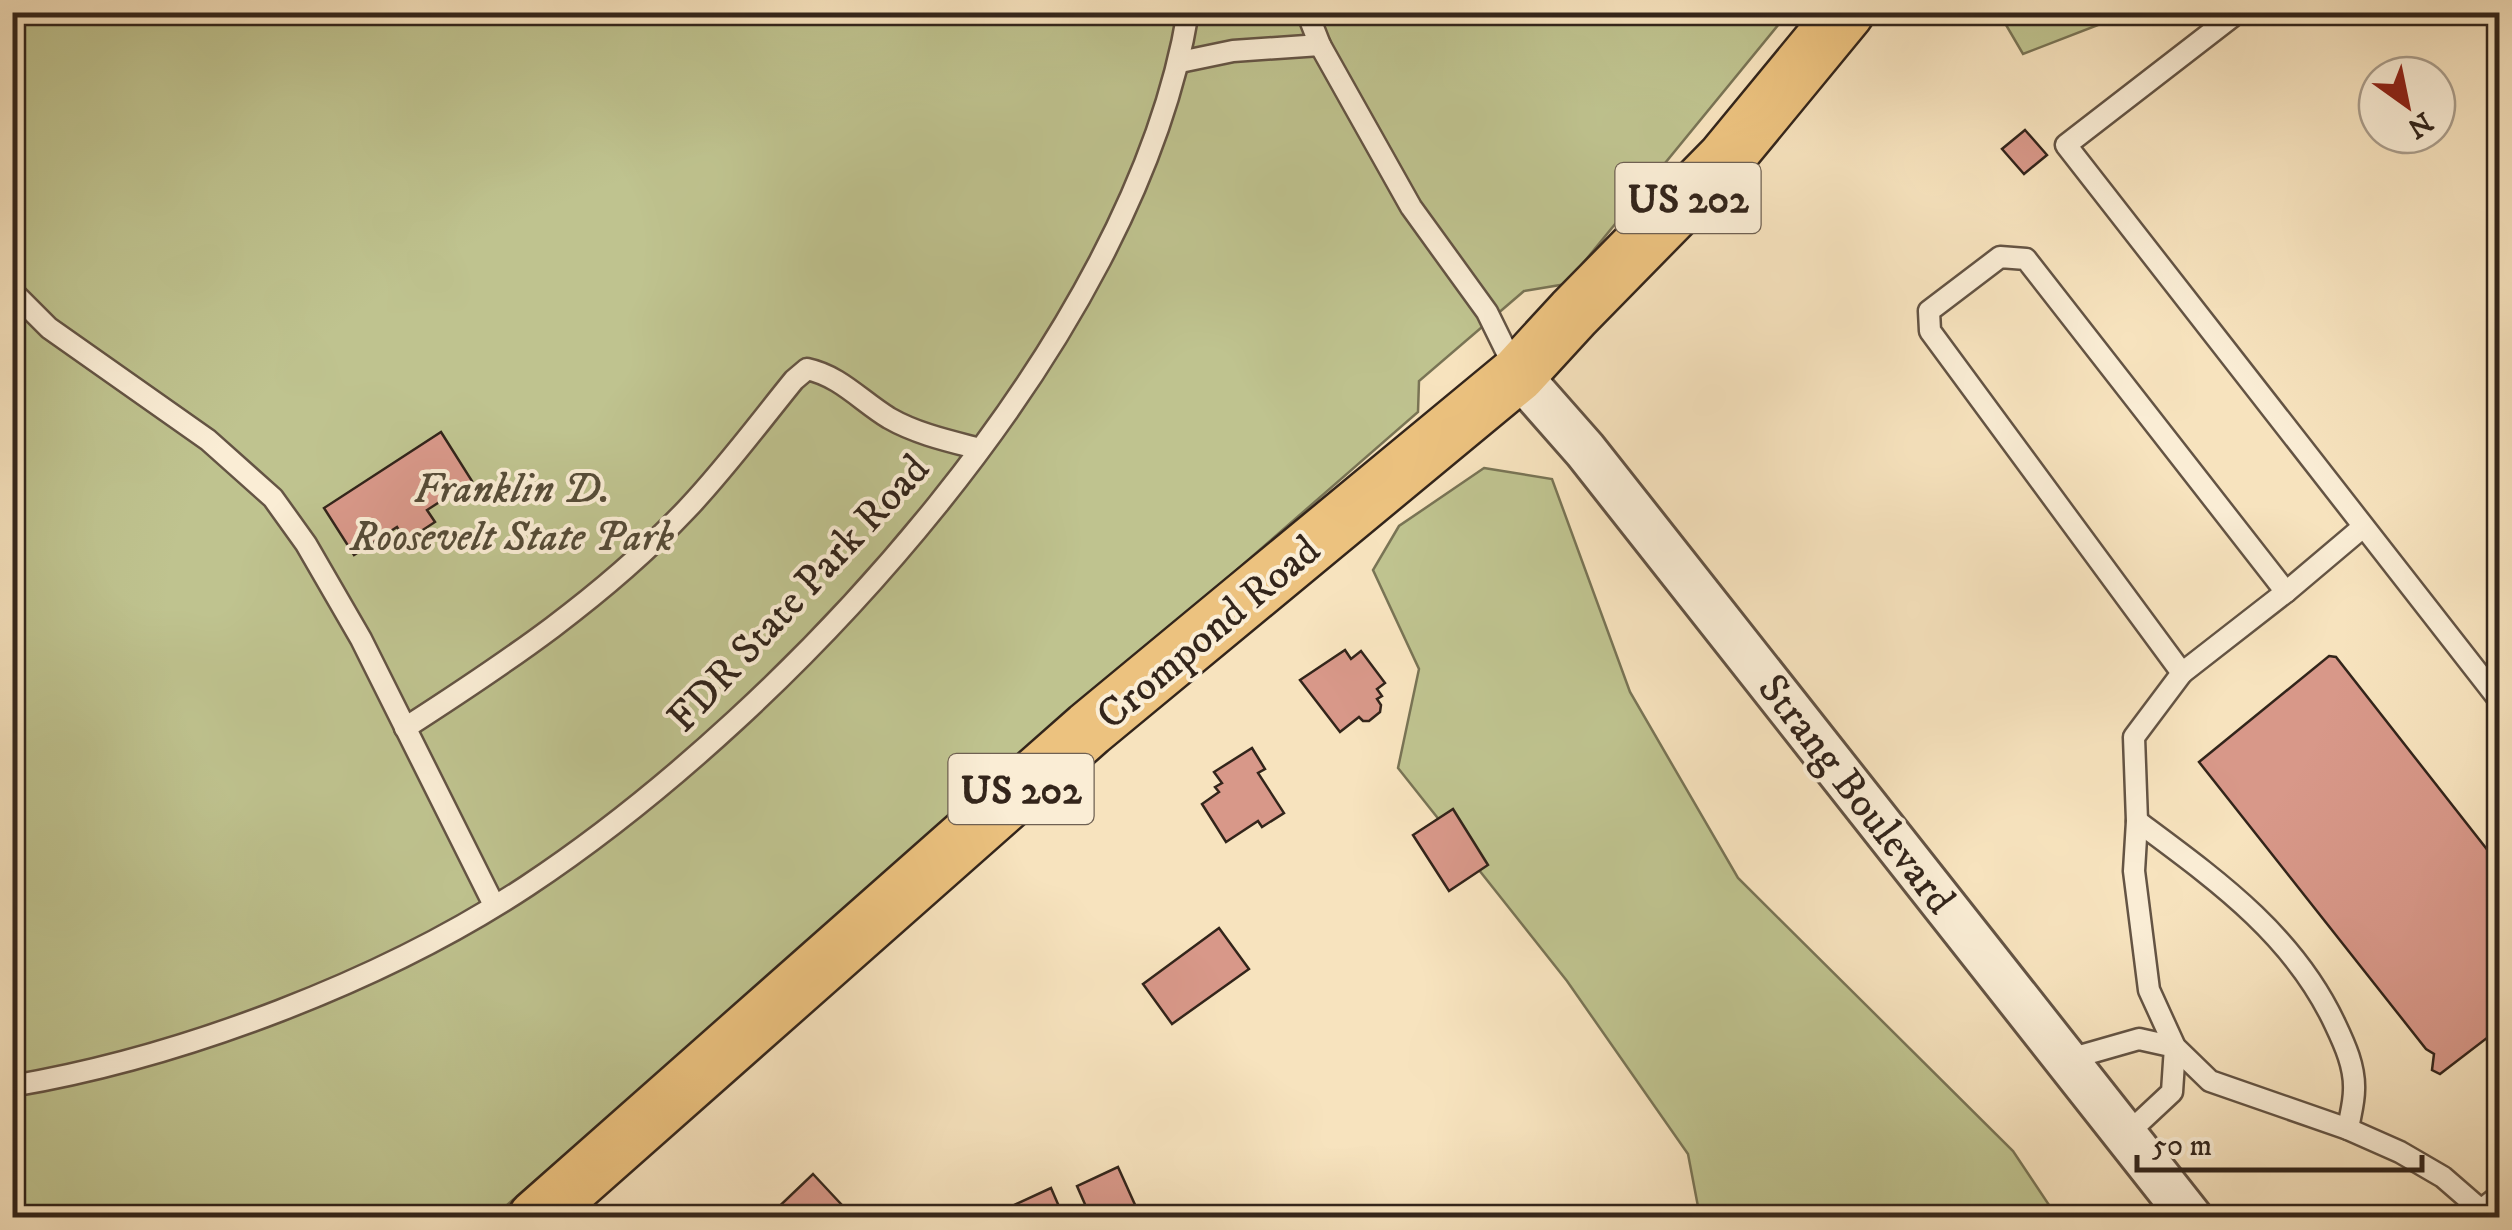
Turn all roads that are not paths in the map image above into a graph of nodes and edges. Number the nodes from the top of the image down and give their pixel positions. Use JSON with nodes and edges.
{"nodes":[{"id":1,"x":1188,"y":12,"type":"edge"},
{"id":2,"x":1307,"y":12,"type":"edge"},
{"id":3,"x":1846,"y":12,"type":"edge"},
{"id":4,"x":2238,"y":12,"type":"edge"},
{"id":5,"x":1320,"y":45,"type":"junction"},
{"id":6,"x":1180,"y":62,"type":"junction"},
{"id":7,"x":12,"y":291,"type":"edge"},
{"id":8,"x":1518,"y":374,"type":"junction"},
{"id":9,"x":980,"y":449,"type":"junction"},
{"id":10,"x":2363,"y":527,"type":"junction"},
{"id":11,"x":2286,"y":592,"type":"junction"},
{"id":12,"x":2182,"y":672,"type":"junction"},
{"id":13,"x":2500,"y":702,"type":"edge"},
{"id":14,"x":405,"y":728,"type":"junction"},
{"id":15,"x":2137,"y":821,"type":"junction"},
{"id":16,"x":494,"y":905,"type":"junction"},
{"id":17,"x":2175,"y":1047,"type":"junction"},
{"id":18,"x":2069,"y":1059,"type":"junction"},
{"id":19,"x":12,"y":1086,"type":"edge"},
{"id":20,"x":2348,"y":1129,"type":"junction"},
{"id":21,"x":2127,"y":1134,"type":"junction"},
{"id":22,"x":2500,"y":1195,"type":"edge"},
{"id":23,"x":2484,"y":1214,"type":"edge"},
{"id":24,"x":536,"y":1218,"type":"edge"},
{"id":25,"x":2191,"y":1218,"type":"edge"}],
"edges":[{"from":1,"to":6,"type":"lane","name":"FDR State Park Road"},
{"from":2,"to":5,"type":"lane"},
{"from":3,"to":8,"type":"highway","name":"Crompond Road","number":"US 202"},
{"from":4,"to":10,"type":"lane"},
{"from":5,"to":6,"type":"lane"},
{"from":5,"to":8,"type":"lane"},
{"from":6,"to":9,"type":"lane","name":"FDR State Park Road"},
{"from":7,"to":14,"type":"lane"},
{"from":8,"to":18,"type":"street","name":"Strang Boulevard"},
{"from":8,"to":24,"type":"highway","name":"Crompond Road","number":"US 202"},
{"from":9,"to":14,"type":"lane"},
{"from":9,"to":16,"type":"lane","name":"FDR State Park Road"},
{"from":10,"to":11,"type":"lane"},
{"from":10,"to":13,"type":"lane"},
{"from":11,"to":12,"type":"lane"},
{"from":11,"to":12,"type":"lane"},
{"from":12,"to":15,"type":"lane"},
{"from":14,"to":16,"type":"lane"},
{"from":15,"to":17,"type":"lane"},
{"from":15,"to":20,"type":"lane"},
{"from":16,"to":19,"type":"lane","name":"FDR State Park Road"},
{"from":17,"to":18,"type":"lane"},
{"from":17,"to":20,"type":"lane"},
{"from":17,"to":21,"type":"lane"},
{"from":18,"to":21,"type":"street","name":"Strang Boulevard"},
{"from":20,"to":23,"type":"lane"},
{"from":21,"to":25,"type":"street","name":"Strang Boulevard"},
{"from":22,"to":23,"type":"lane"}]}
